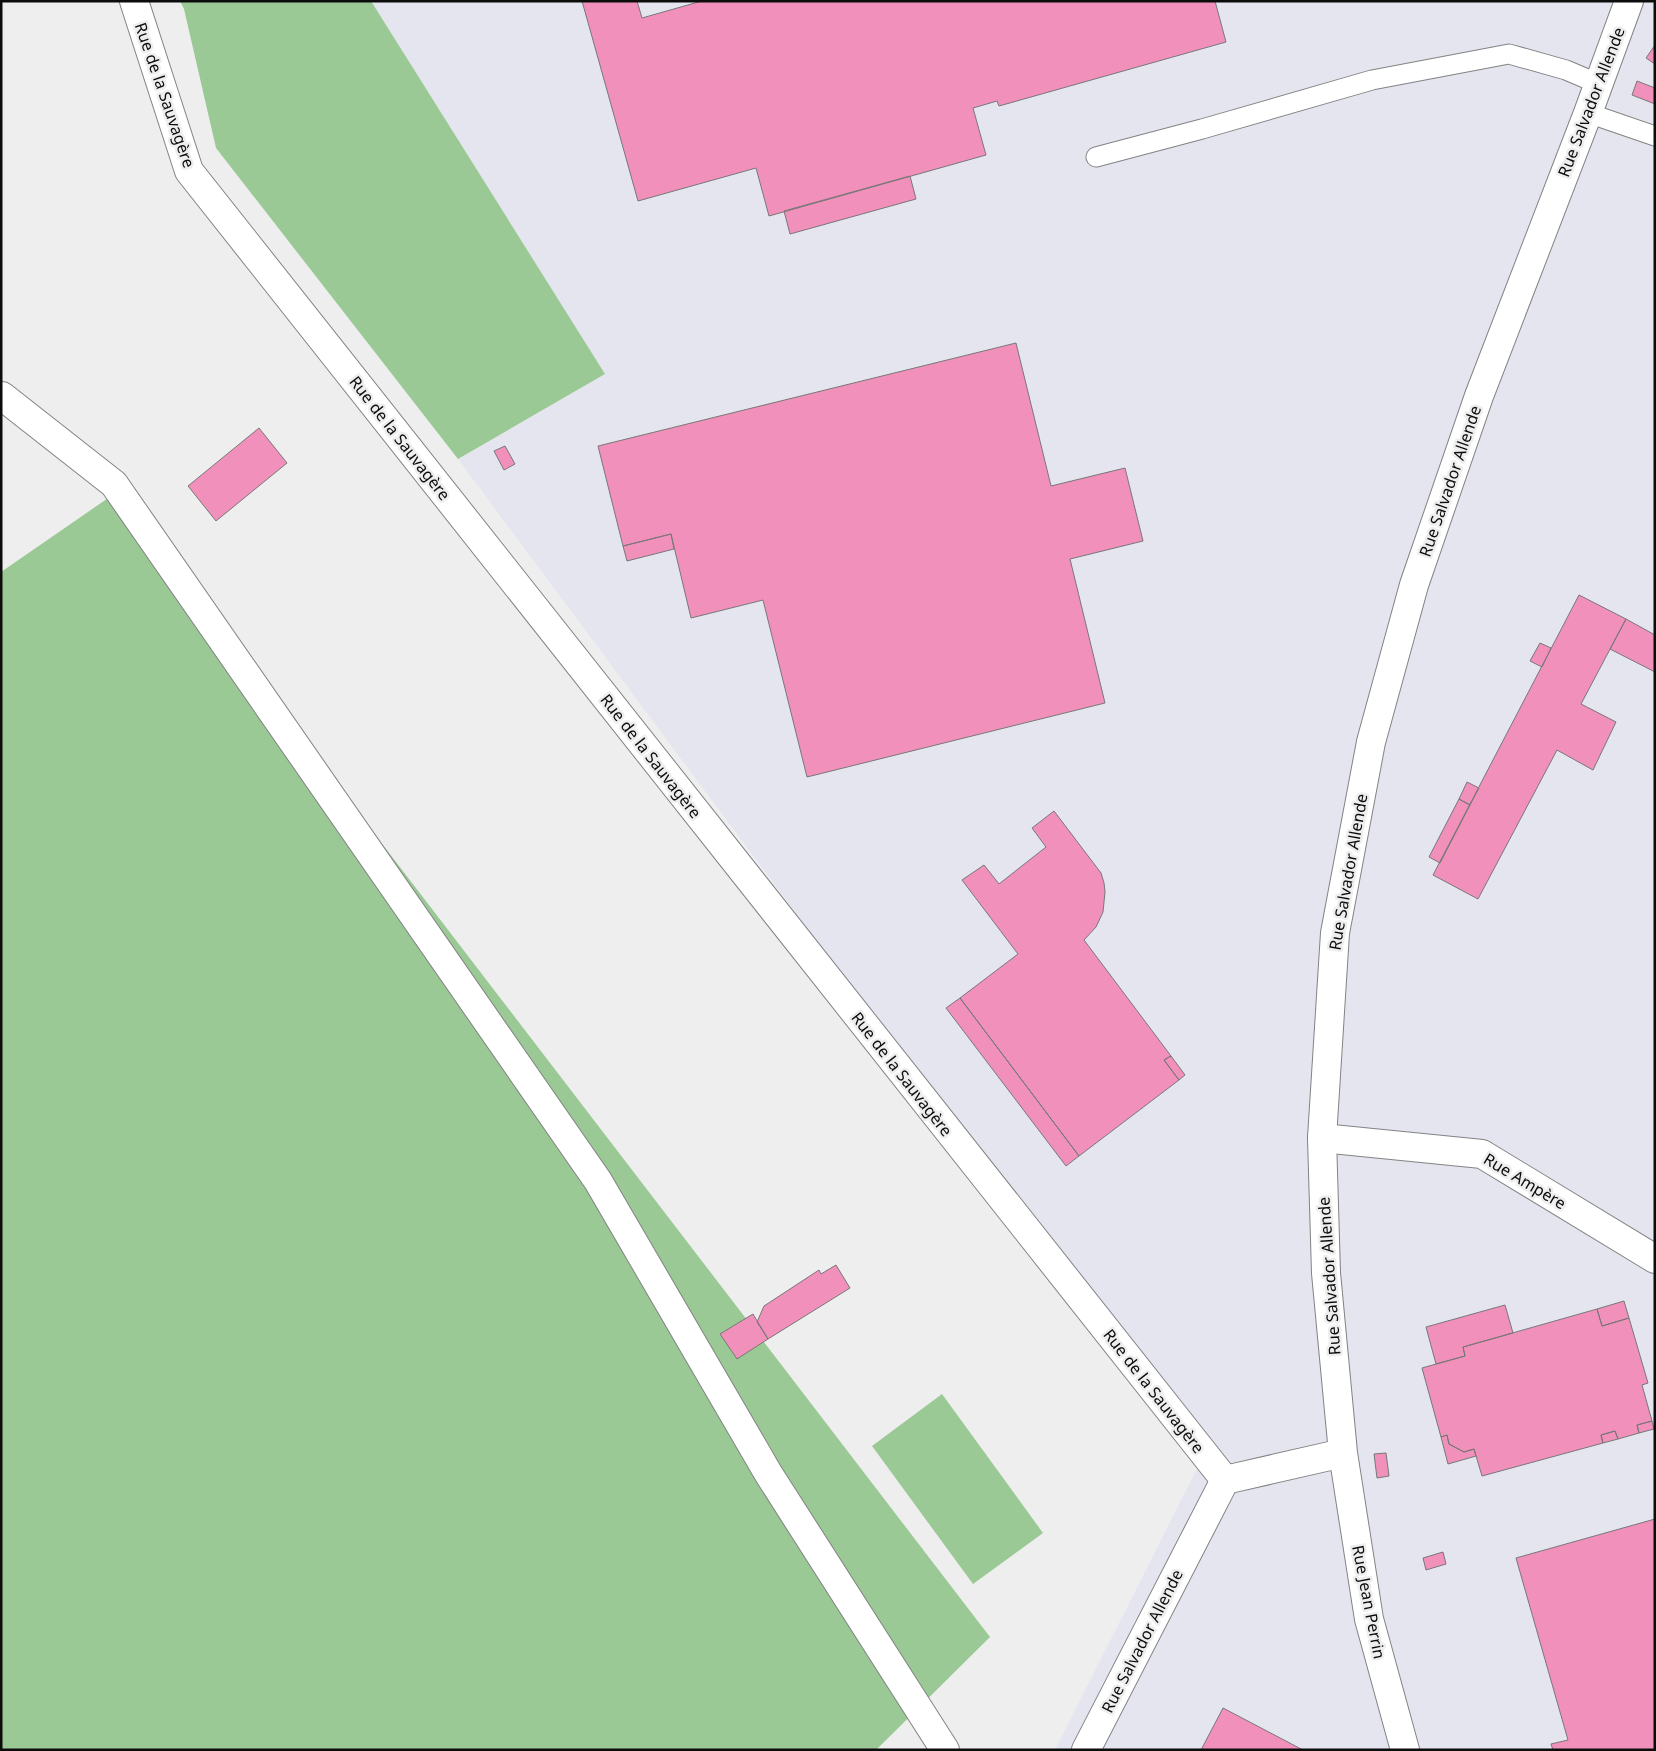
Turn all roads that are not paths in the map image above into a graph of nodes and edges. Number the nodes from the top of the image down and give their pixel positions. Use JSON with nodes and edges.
{"nodes":[{"id":1,"x":134,"y":1,"type":"edge"},
{"id":2,"x":1629,"y":1,"type":"edge"},
{"id":3,"x":1599,"y":84,"type":"junction"},
{"id":4,"x":1588,"y":113,"type":"junction"},
{"id":5,"x":1655,"y":136,"type":"edge"},
{"id":6,"x":1096,"y":157,"type":"dead end"},
{"id":7,"x":2,"y":396,"type":"edge"},
{"id":8,"x":1322,"y":1138,"type":"junction"},
{"id":9,"x":1655,"y":1259,"type":"edge"},
{"id":10,"x":1343,"y":1453,"type":"junction"},
{"id":11,"x":1224,"y":1480,"type":"junction"},
{"id":12,"x":945,"y":1750,"type":"edge"},
{"id":13,"x":1086,"y":1750,"type":"edge"},
{"id":14,"x":1405,"y":1750,"type":"edge"}],
"edges":[{"from":1,"to":11,"type":"street","name":"Rue de la Sauvagère"},
{"from":2,"to":3,"type":"street","name":"Rue Salvador Allende"},
{"from":3,"to":4,"type":"street","name":"Rue Salvador Allende"},
{"from":3,"to":6,"type":"lane"},
{"from":4,"to":5,"type":"lane"},
{"from":4,"to":8,"type":"street","name":"Rue Salvador Allende"},
{"from":7,"to":12,"type":"street"},
{"from":8,"to":9,"type":"street","name":"Rue Ampère"},
{"from":8,"to":10,"type":"street","name":"Rue Salvador Allende"},
{"from":10,"to":11,"type":"street"},
{"from":10,"to":14,"type":"street","name":"Rue Jean Perrin"},
{"from":11,"to":13,"type":"street","name":"Rue Salvador Allende"}]}
